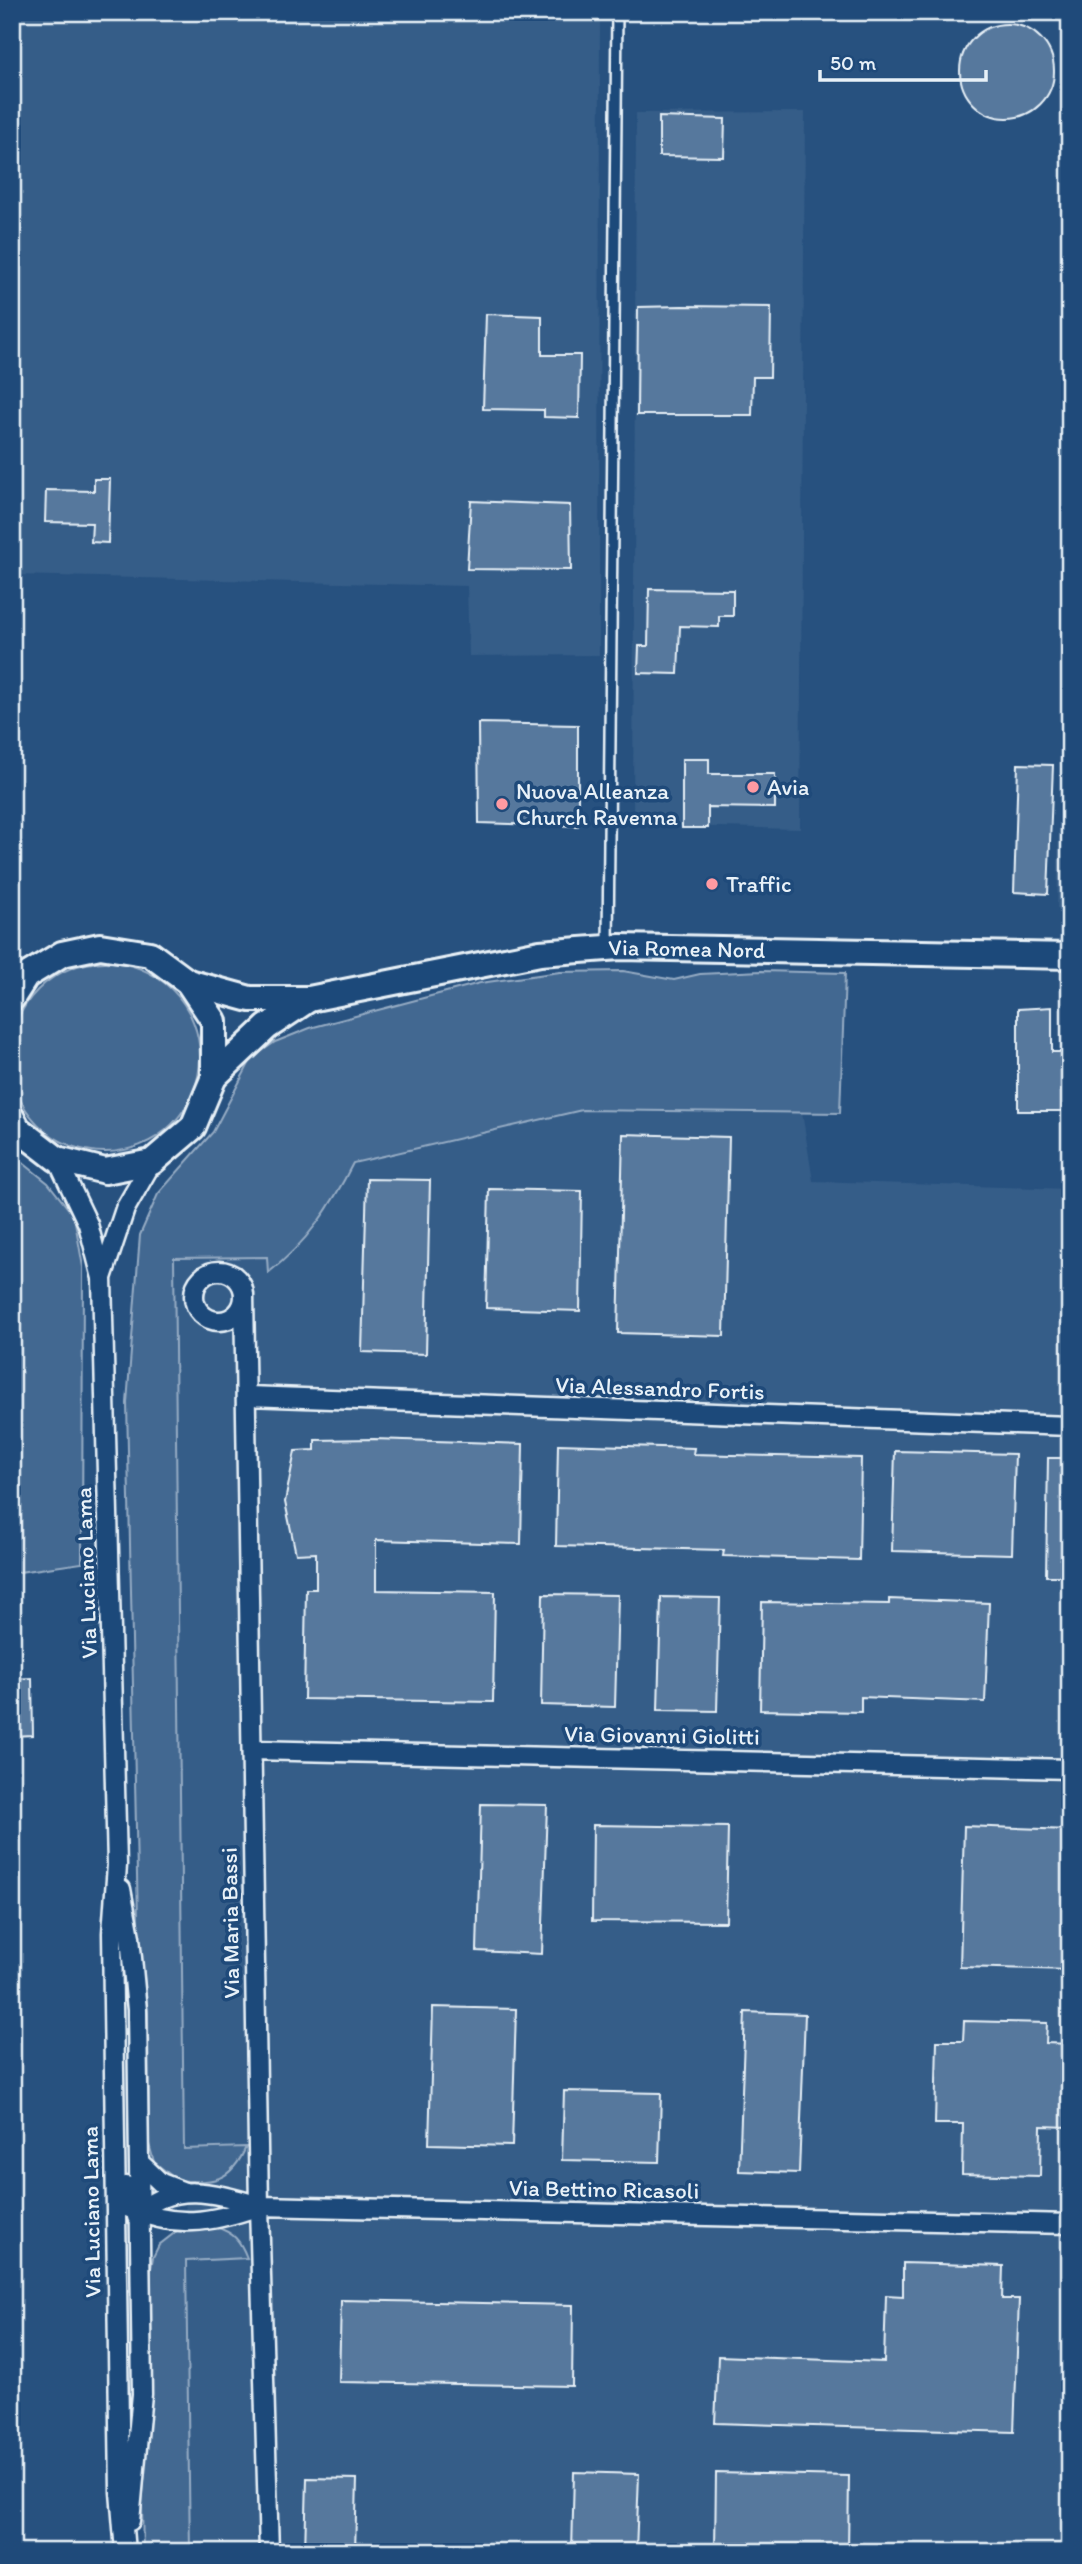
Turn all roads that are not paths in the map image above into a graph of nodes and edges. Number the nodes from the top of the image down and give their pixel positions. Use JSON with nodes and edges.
{"nodes":[{"id":1,"x":617,"y":12,"type":"edge"},
{"id":2,"x":608,"y":948,"type":"junction"},
{"id":3,"x":1070,"y":956,"type":"edge"},
{"id":4,"x":19,"y":979,"type":"edge"},
{"id":5,"x":188,"y":982,"type":"junction"},
{"id":6,"x":12,"y":998,"type":"edge"},
{"id":7,"x":309,"y":999,"type":"junction"},
{"id":8,"x":214,"y":1077,"type":"junction"},
{"id":9,"x":12,"y":1118,"type":"edge"},
{"id":10,"x":57,"y":1158,"type":"junction"},
{"id":11,"x":152,"y":1162,"type":"junction"},
{"id":12,"x":102,"y":1279,"type":"junction"},
{"id":13,"x":244,"y":1294,"type":"dead end"},
{"id":14,"x":248,"y":1396,"type":"junction"},
{"id":15,"x":1070,"y":1426,"type":"edge"},
{"id":16,"x":252,"y":1750,"type":"junction"},
{"id":17,"x":1070,"y":1769,"type":"edge"},
{"id":18,"x":117,"y":1865,"type":"junction"},
{"id":19,"x":113,"y":2020,"type":"junction"},
{"id":20,"x":139,"y":2162,"type":"junction"},
{"id":21,"x":184,"y":2192,"type":"junction"},
{"id":22,"x":259,"y":2206,"type":"junction"},
{"id":23,"x":140,"y":2213,"type":"junction"},
{"id":24,"x":184,"y":2222,"type":"junction"},
{"id":25,"x":1070,"y":2224,"type":"edge"},
{"id":26,"x":140,"y":2255,"type":"junction"},
{"id":27,"x":118,"y":2403,"type":"junction"},
{"id":28,"x":125,"y":2552,"type":"edge"},
{"id":29,"x":270,"y":2552,"type":"edge"}],
"edges":[{"from":1,"to":2,"type":"lane"},
{"from":2,"to":3,"type":"main road","name":"Via Romea Nord"},
{"from":2,"to":7,"type":"main road","name":"Via Romea Nord"},
{"from":4,"to":5,"type":"main road"},
{"from":4,"to":6,"type":"main road"},
{"from":5,"to":7,"type":"main road","name":"Via Romea Nord"},
{"from":5,"to":8,"type":"main road"},
{"from":7,"to":8,"type":"main road","name":"Via Romea Nord"},
{"from":8,"to":11,"type":"main road"},
{"from":9,"to":10,"type":"main road"},
{"from":10,"to":11,"type":"main road"},
{"from":10,"to":12,"type":"street","name":"Via Luciano Lama"},
{"from":11,"to":12,"type":"street","name":"Via Luciano Lama"},
{"from":12,"to":18,"type":"street","name":"Via Luciano Lama"},
{"from":13,"to":14,"type":"street","name":"Via Maria Bassi"},
{"from":14,"to":15,"type":"street","name":"Via Alessandro Fortis"},
{"from":14,"to":16,"type":"street","name":"Via Maria Bassi"},
{"from":16,"to":17,"type":"street","name":"Via Giovanni Giolitti"},
{"from":16,"to":22,"type":"street","name":"Via Maria Bassi"},
{"from":18,"to":19,"type":"street","name":"Via Luciano Lama"},
{"from":18,"to":20,"type":"street","name":"Via Luciano Lama"},
{"from":19,"to":23,"type":"street","name":"Via Luciano Lama"},
{"from":19,"to":27,"type":"street","name":"Via Luciano Lama"},
{"from":20,"to":21,"type":"street"},
{"from":20,"to":23,"type":"street","name":"Via Luciano Lama"},
{"from":21,"to":22,"type":"street"},
{"from":21,"to":23,"type":"street"},
{"from":22,"to":24,"type":"street","name":"Via Bettino Ricasoli"},
{"from":22,"to":25,"type":"street","name":"Via Bettino Ricasoli"},
{"from":22,"to":29,"type":"street","name":"Via Maria Bassi"},
{"from":23,"to":24,"type":"street","name":"Via Bettino Ricasoli"},
{"from":23,"to":26,"type":"street","name":"Via Luciano Lama"},
{"from":23,"to":27,"type":"street","name":"Via Luciano Lama"},
{"from":24,"to":26,"type":"street"},
{"from":26,"to":28,"type":"street","name":"Via Luciano Lama"},
{"from":27,"to":28,"type":"street","name":"Via Luciano Lama"}]}
